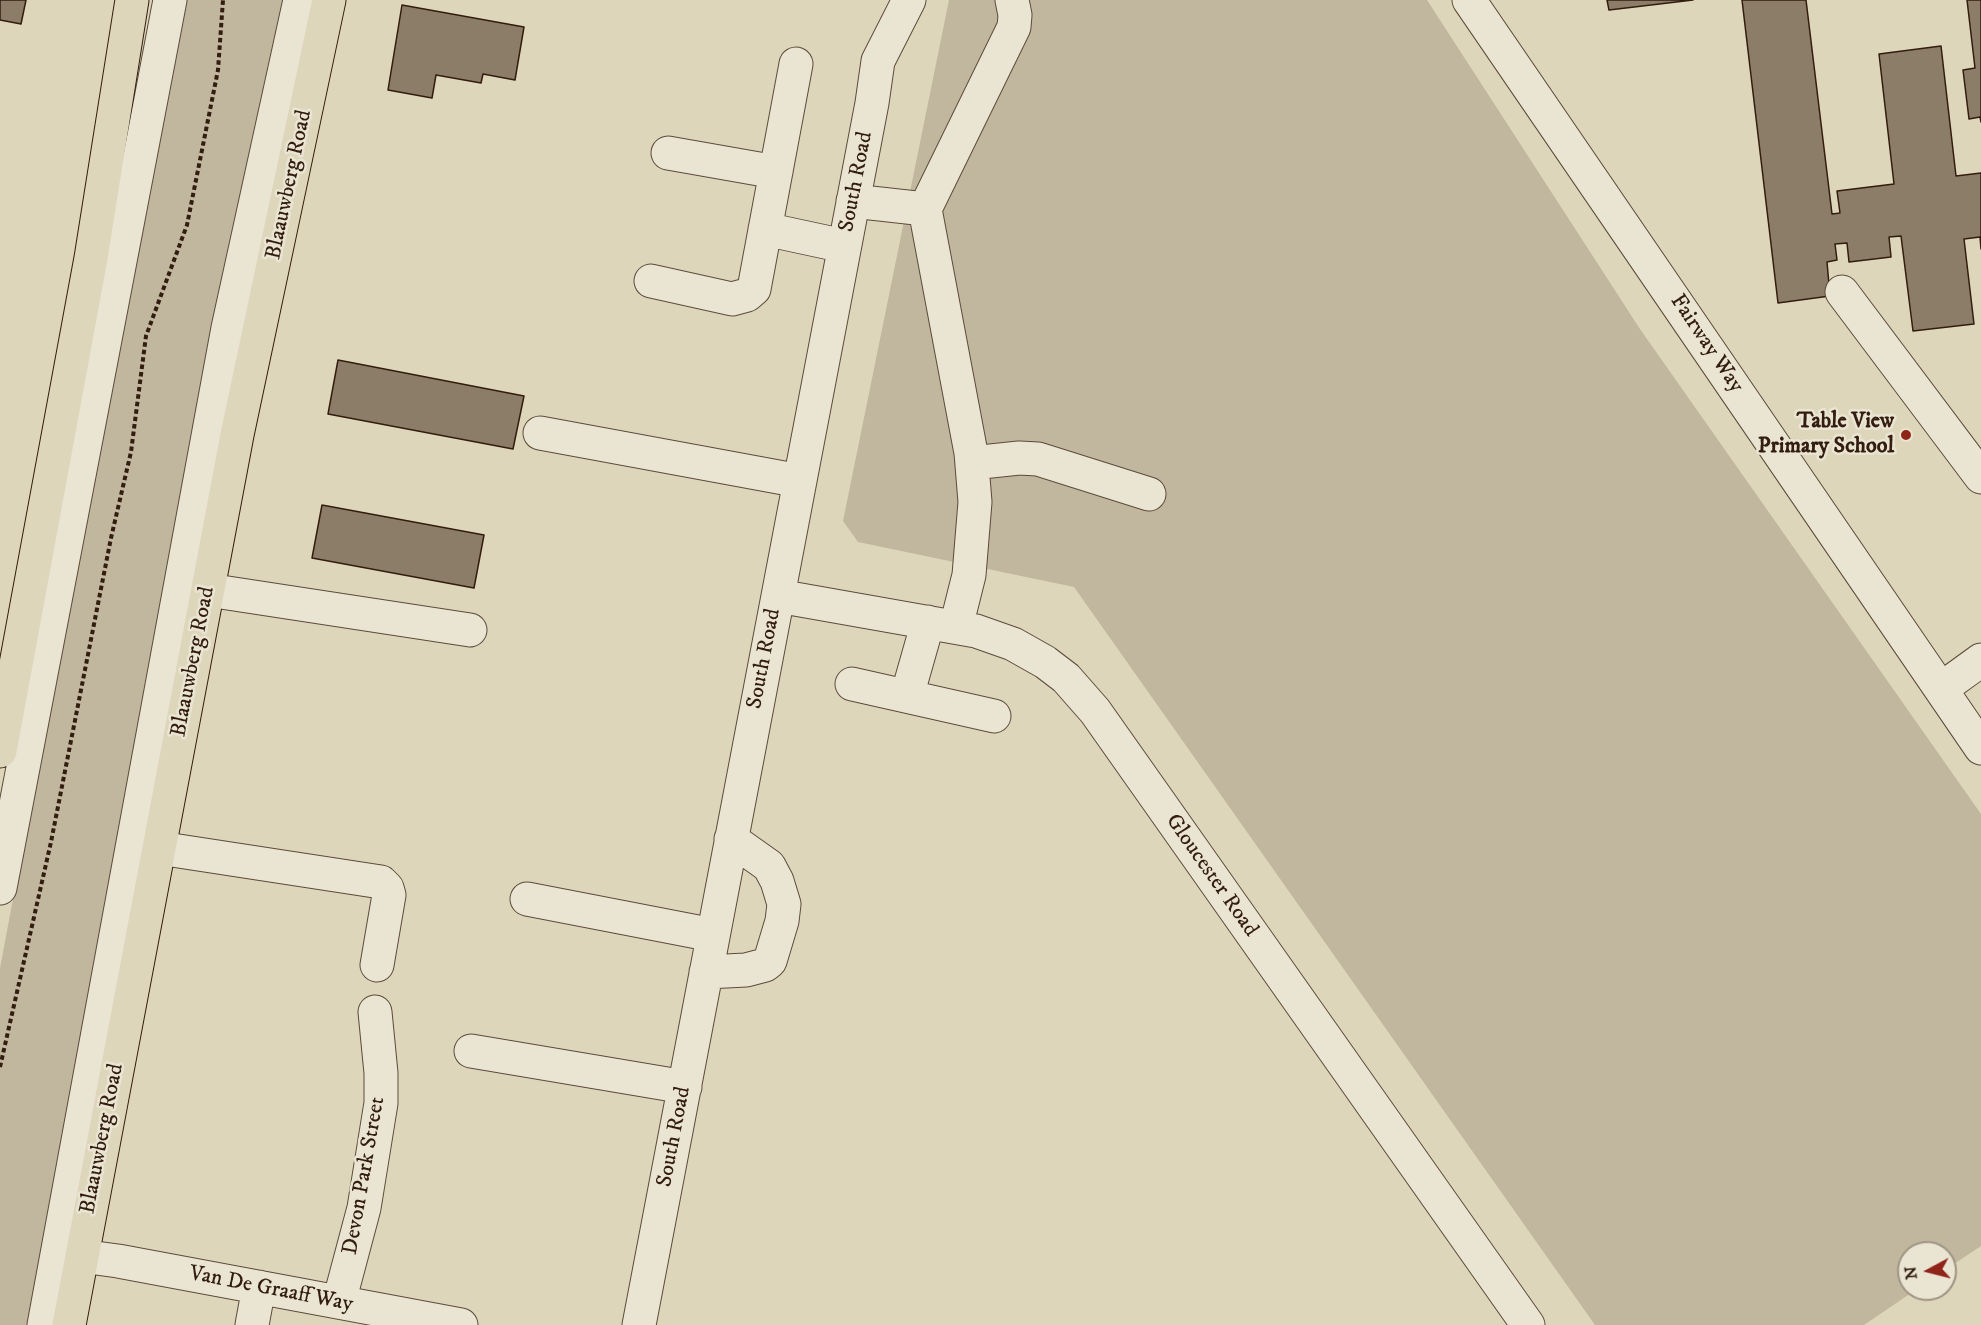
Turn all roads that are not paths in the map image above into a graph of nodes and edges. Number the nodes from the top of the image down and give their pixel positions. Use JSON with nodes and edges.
{"nodes":[{"id":1,"x":132,"y":0,"type":"edge"},
{"id":2,"x":170,"y":0,"type":"edge"},
{"id":3,"x":300,"y":0,"type":"edge"},
{"id":4,"x":329,"y":0,"type":"edge"},
{"id":5,"x":909,"y":0,"type":"edge"},
{"id":6,"x":1012,"y":0,"type":"edge"},
{"id":7,"x":1469,"y":0,"type":"edge"},
{"id":8,"x":796,"y":64,"type":"dead end"},
{"id":9,"x":668,"y":153,"type":"dead end"},
{"id":10,"x":776,"y":172,"type":"junction"},
{"id":11,"x":853,"y":201,"type":"junction"},
{"id":12,"x":925,"y":209,"type":"junction"},
{"id":13,"x":765,"y":229,"type":"junction"},
{"id":14,"x":844,"y":246,"type":"junction"},
{"id":15,"x":651,"y":281,"type":"dead end"},
{"id":16,"x":1842,"y":292,"type":"dead end"},
{"id":17,"x":540,"y":433,"type":"dead end"},
{"id":18,"x":972,"y":463,"type":"junction"},
{"id":19,"x":1981,"y":477,"type":"edge"},
{"id":20,"x":800,"y":481,"type":"junction"},
{"id":21,"x":1149,"y":494,"type":"dead end"},
{"id":22,"x":208,"y":590,"type":"junction"},
{"id":23,"x":778,"y":596,"type":"junction"},
{"id":24,"x":942,"y":625,"type":"junction"},
{"id":25,"x":470,"y":630,"type":"dead end"},
{"id":26,"x":1981,"y":660,"type":"edge"},
{"id":27,"x":852,"y":684,"type":"dead end"},
{"id":28,"x":1941,"y":688,"type":"junction"},
{"id":29,"x":907,"y":696,"type":"junction"},
{"id":30,"x":994,"y":716,"type":"dead end"},
{"id":31,"x":1981,"y":748,"type":"edge"},
{"id":32,"x":0,"y":751,"type":"edge"},
{"id":33,"x":731,"y":838,"type":"junction"},
{"id":34,"x":159,"y":848,"type":"junction"},
{"id":35,"x":0,"y":888,"type":"edge"},
{"id":36,"x":527,"y":899,"type":"dead end"},
{"id":37,"x":713,"y":935,"type":"junction"},
{"id":38,"x":377,"y":965,"type":"dead end"},
{"id":39,"x":706,"y":972,"type":"junction"},
{"id":40,"x":375,"y":1012,"type":"dead end"},
{"id":41,"x":471,"y":1051,"type":"dead end"},
{"id":42,"x":684,"y":1087,"type":"junction"},
{"id":43,"x":81,"y":1256,"type":"junction"},
{"id":44,"x":259,"y":1287,"type":"junction"},
{"id":45,"x":339,"y":1302,"type":"junction"},
{"id":46,"x":44,"y":1325,"type":"edge"},
{"id":47,"x":69,"y":1325,"type":"edge"},
{"id":48,"x":252,"y":1325,"type":"edge"},
{"id":49,"x":461,"y":1325,"type":"edge"},
{"id":50,"x":639,"y":1325,"type":"edge"},
{"id":51,"x":1528,"y":1325,"type":"edge"}],
"edges":[{"from":1,"to":32,"type":"main road"},
{"from":2,"to":35,"type":"street"},
{"from":3,"to":46,"type":"street"},
{"from":4,"to":22,"type":"main road","name":"Blaauwberg Road"},
{"from":5,"to":11,"type":"street","name":"South Road"},
{"from":6,"to":12,"type":"street"},
{"from":7,"to":28,"type":"street","name":"Fairway Way"},
{"from":8,"to":10,"type":"street"},
{"from":9,"to":10,"type":"street"},
{"from":10,"to":13,"type":"street"},
{"from":11,"to":12,"type":"street"},
{"from":11,"to":14,"type":"street","name":"South Road"},
{"from":12,"to":18,"type":"street"},
{"from":13,"to":14,"type":"street"},
{"from":13,"to":15,"type":"street"},
{"from":14,"to":20,"type":"street","name":"South Road"},
{"from":16,"to":19,"type":"street"},
{"from":17,"to":20,"type":"street"},
{"from":18,"to":21,"type":"street"},
{"from":18,"to":24,"type":"street"},
{"from":20,"to":23,"type":"street","name":"South Road"},
{"from":22,"to":25,"type":"street"},
{"from":22,"to":34,"type":"main road","name":"Blaauwberg Road"},
{"from":23,"to":24,"type":"street","name":"Gloucester Road"},
{"from":23,"to":33,"type":"street","name":"South Road"},
{"from":24,"to":29,"type":"street"},
{"from":24,"to":51,"type":"street","name":"Gloucester Road"},
{"from":26,"to":28,"type":"street"},
{"from":27,"to":29,"type":"street"},
{"from":28,"to":31,"type":"street","name":"Fairway Way"},
{"from":29,"to":30,"type":"street"},
{"from":33,"to":37,"type":"street","name":"South Road"},
{"from":33,"to":39,"type":"street"},
{"from":34,"to":38,"type":"street"},
{"from":34,"to":43,"type":"main road","name":"Blaauwberg Road"},
{"from":36,"to":37,"type":"street"},
{"from":37,"to":39,"type":"street","name":"South Road"},
{"from":39,"to":42,"type":"street","name":"South Road"},
{"from":40,"to":45,"type":"street","name":"Devon Park Street"},
{"from":41,"to":42,"type":"street"},
{"from":42,"to":50,"type":"street","name":"South Road"},
{"from":43,"to":44,"type":"street","name":"Van De Graaff Way"},
{"from":43,"to":47,"type":"main road","name":"Blaauwberg Road"},
{"from":44,"to":45,"type":"street","name":"Van De Graaff Way"},
{"from":44,"to":48,"type":"street"},
{"from":45,"to":49,"type":"street","name":"Van De Graaff Way"}]}
